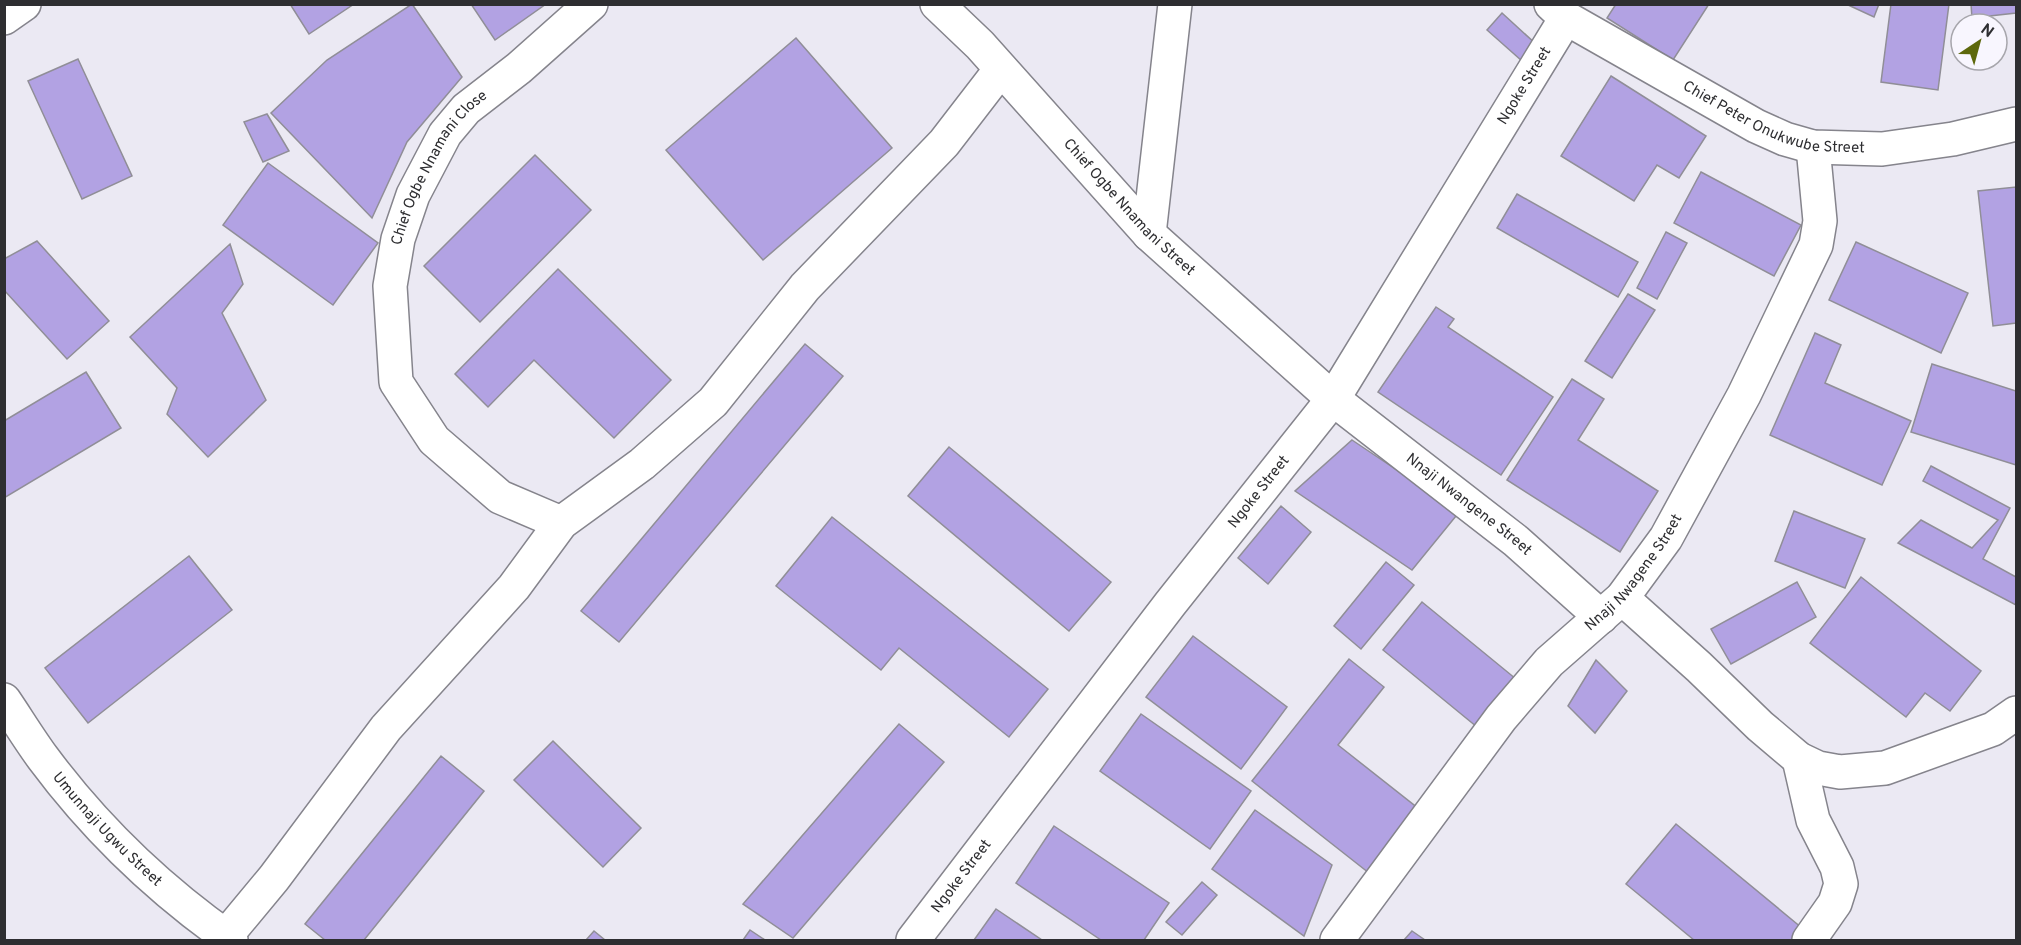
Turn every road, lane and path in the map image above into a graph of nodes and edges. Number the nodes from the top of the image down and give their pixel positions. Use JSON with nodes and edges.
{"nodes":[{"id":1,"x":24,"y":4,"type":"edge"},
{"id":2,"x":591,"y":4,"type":"edge"},
{"id":3,"x":937,"y":4,"type":"edge"},
{"id":4,"x":1175,"y":4,"type":"edge"},
{"id":5,"x":1558,"y":11,"type":"edge"},
{"id":6,"x":4,"y":18,"type":"edge"},
{"id":7,"x":1001,"y":69,"type":"junction"},
{"id":8,"x":2016,"y":124,"type":"edge"},
{"id":9,"x":1813,"y":147,"type":"junction"},
{"id":10,"x":1149,"y":234,"type":"junction"},
{"id":11,"x":1333,"y":399,"type":"junction"},
{"id":12,"x":561,"y":523,"type":"junction"},
{"id":13,"x":1611,"y":608,"type":"junction"},
{"id":14,"x":4,"y":700,"type":"edge"},
{"id":15,"x":2016,"y":713,"type":"edge"},
{"id":16,"x":1798,"y":759,"type":"junction"},
{"id":17,"x":228,"y":939,"type":"edge"},
{"id":18,"x":913,"y":940,"type":"edge"},
{"id":19,"x":1337,"y":940,"type":"edge"},
{"id":20,"x":1809,"y":940,"type":"edge"}],
"edges":[{"from":1,"to":6,"type":"street"},
{"from":2,"to":12,"type":"street","name":"Chief Ogbe Nnamani Close"},
{"from":3,"to":7,"type":"street","name":"Chief Ogbe Nnamani Street"},
{"from":4,"to":10,"type":"street"},
{"from":5,"to":9,"type":"street","name":"Chief Peter Onukwube Street"},
{"from":5,"to":11,"type":"street","name":"Ngoke Street"},
{"from":7,"to":10,"type":"street","name":"Chief Ogbe Nnamani Street"},
{"from":7,"to":12,"type":"street"},
{"from":8,"to":9,"type":"street","name":"Chief Peter Onukwube Street"},
{"from":9,"to":13,"type":"street","name":"Nnaji Nwagene Street"},
{"from":10,"to":11,"type":"street","name":"Chief Ogbe Nnamani Street"},
{"from":11,"to":13,"type":"street","name":"Nnaji Nwangene Street"},
{"from":11,"to":18,"type":"street","name":"Ngoke Street"},
{"from":12,"to":17,"type":"street"},
{"from":13,"to":16,"type":"street","name":"Nnaji Nwangene Street"},
{"from":13,"to":19,"type":"street","name":"Nnaji Nwagene Street"},
{"from":14,"to":17,"type":"street","name":"Umunnaji Ugwu Street"},
{"from":15,"to":16,"type":"street"},
{"from":16,"to":20,"type":"street"}]}
